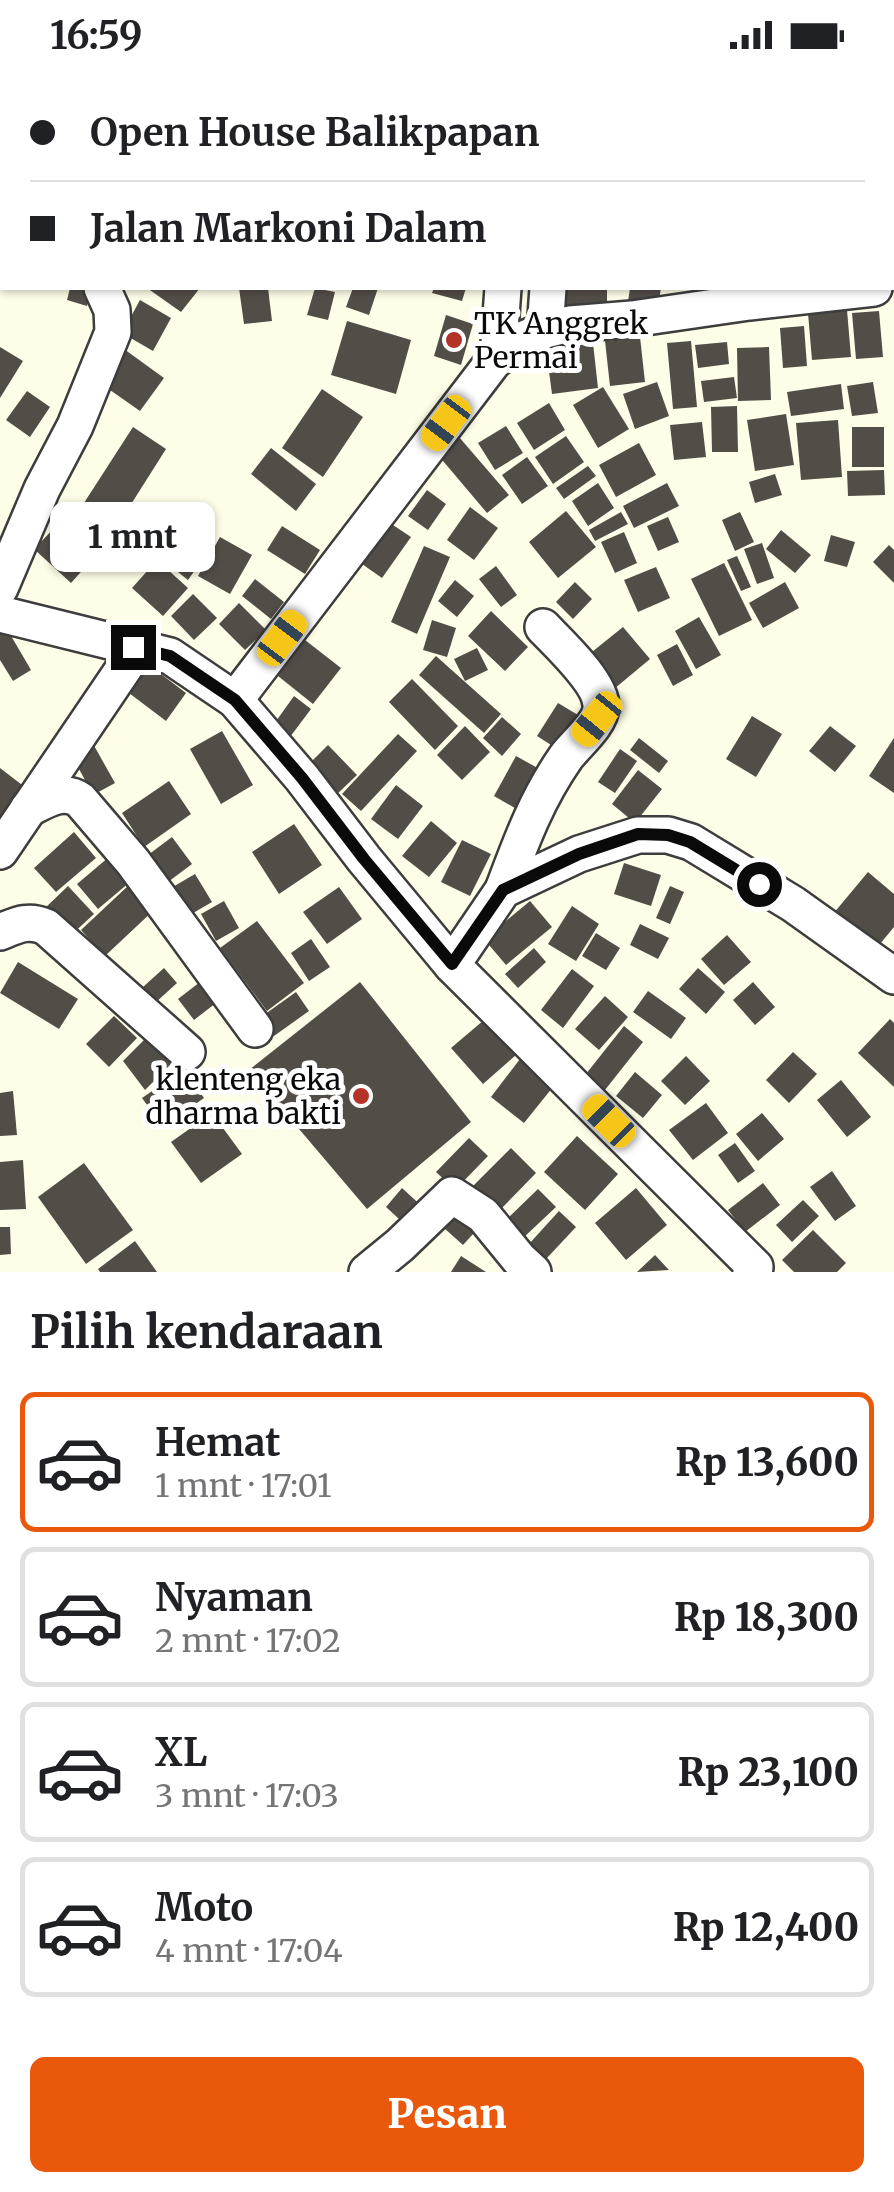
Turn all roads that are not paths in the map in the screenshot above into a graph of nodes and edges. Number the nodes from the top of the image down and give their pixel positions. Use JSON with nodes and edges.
{"nodes":[{"id":1,"x":103,"y":290,"type":"edge"},
{"id":2,"x":503,"y":290,"type":"edge"},
{"id":3,"x":548,"y":290,"type":"edge"},
{"id":4,"x":854,"y":290,"type":"edge"},
{"id":5,"x":545,"y":330,"type":"junction"},
{"id":6,"x":498,"y":357,"type":"junction"},
{"id":7,"x":0,"y":588,"type":"edge"},
{"id":8,"x":0,"y":614,"type":"edge"},
{"id":9,"x":543,"y":627,"type":"dead end"},
{"id":10,"x":137,"y":648,"type":"junction"},
{"id":11,"x":235,"y":700,"type":"junction"},
{"id":12,"x":28,"y":809,"type":"junction"},
{"id":13,"x":0,"y":851,"type":"edge"},
{"id":14,"x":503,"y":890,"type":"junction"},
{"id":15,"x":0,"y":932,"type":"edge"},
{"id":16,"x":461,"y":973,"type":"junction"},
{"id":17,"x":894,"y":976,"type":"edge"},
{"id":18,"x":255,"y":1029,"type":"dead end"},
{"id":19,"x":187,"y":1052,"type":"dead end"},
{"id":20,"x":749,"y":1266,"type":"edge"},
{"id":21,"x":367,"y":1272,"type":"edge"},
{"id":22,"x":533,"y":1272,"type":"edge"}],
"edges":[{"from":1,"to":7,"type":"street"},
{"from":2,"to":6,"type":"street"},
{"from":3,"to":5,"type":"street"},
{"from":4,"to":5,"type":"street"},
{"from":5,"to":6,"type":"street"},
{"from":6,"to":11,"type":"street"},
{"from":8,"to":10,"type":"street"},
{"from":9,"to":14,"type":"street"},
{"from":10,"to":11,"type":"street"},
{"from":10,"to":12,"type":"street"},
{"from":11,"to":16,"type":"street"},
{"from":12,"to":13,"type":"street"},
{"from":12,"to":18,"type":"street"},
{"from":14,"to":16,"type":"street"},
{"from":14,"to":17,"type":"street"},
{"from":15,"to":19,"type":"street"},
{"from":16,"to":20,"type":"street"},
{"from":21,"to":22,"type":"street"}]}
